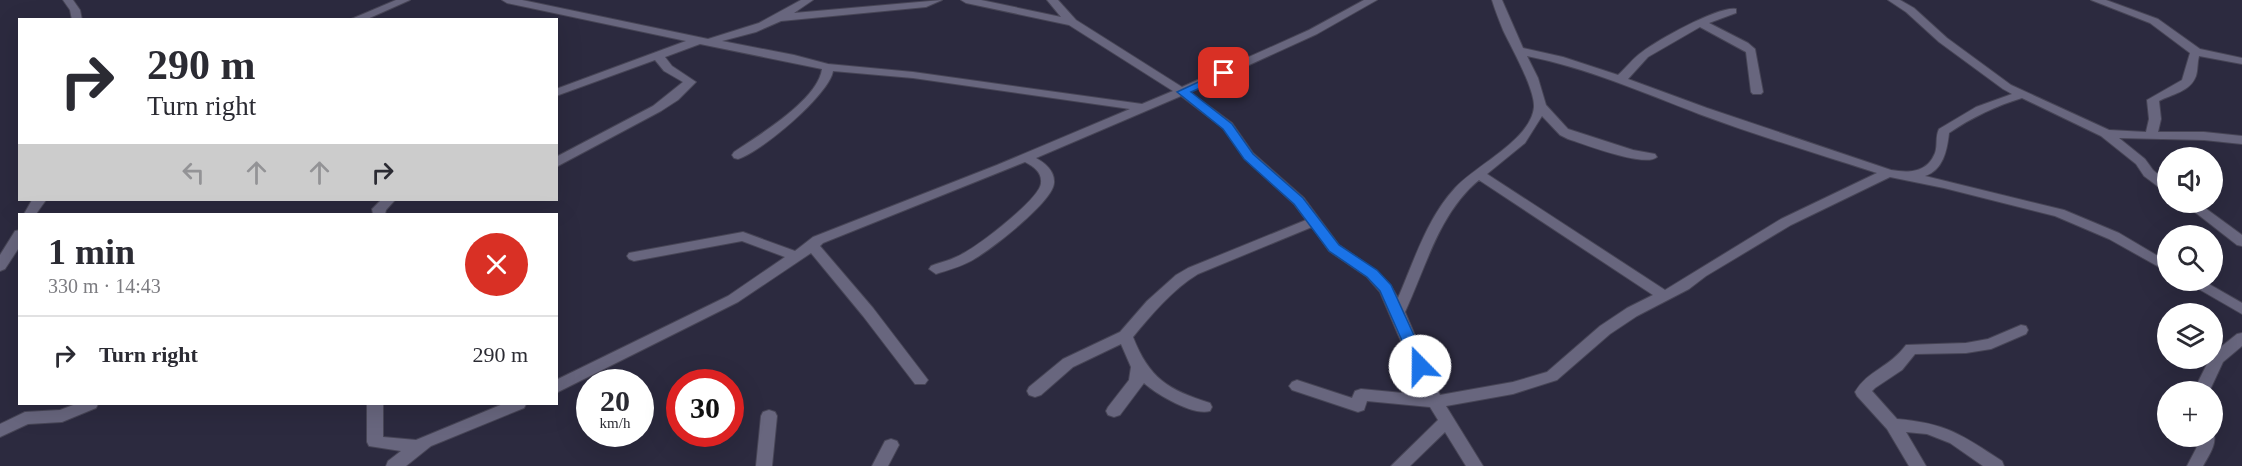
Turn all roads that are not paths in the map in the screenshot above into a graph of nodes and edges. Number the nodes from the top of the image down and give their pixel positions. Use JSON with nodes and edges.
{"nodes":[{"id":1,"x":68,"y":0,"type":"edge"},
{"id":2,"x":405,"y":0,"type":"edge"},
{"id":3,"x":507,"y":0,"type":"edge"},
{"id":4,"x":808,"y":0,"type":"edge"},
{"id":5,"x":937,"y":0,"type":"edge"},
{"id":6,"x":966,"y":0,"type":"edge"},
{"id":7,"x":1052,"y":0,"type":"edge"},
{"id":8,"x":1497,"y":0,"type":"edge"},
{"id":9,"x":1893,"y":0,"type":"edge"},
{"id":10,"x":2096,"y":0,"type":"edge"},
{"id":11,"x":1369,"y":1,"type":"edge"},
{"id":12,"x":1732,"y":11,"type":"dead end"},
{"id":13,"x":77,"y":18,"type":"edge"},
{"id":14,"x":359,"y":18,"type":"edge"},
{"id":15,"x":780,"y":18,"type":"junction"},
{"id":16,"x":1072,"y":22,"type":"junction"},
{"id":17,"x":1700,"y":24,"type":"junction"},
{"id":18,"x":702,"y":41,"type":"junction"},
{"id":19,"x":1520,"y":51,"type":"junction"},
{"id":20,"x":2196,"y":52,"type":"junction"},
{"id":21,"x":658,"y":55,"type":"junction"},
{"id":22,"x":2242,"y":61,"type":"edge"},
{"id":23,"x":828,"y":68,"type":"junction"},
{"id":24,"x":1620,"y":80,"type":"junction"},
{"id":25,"x":558,"y":92,"type":"edge"},
{"id":26,"x":1183,"y":92,"type":"junction"},
{"id":27,"x":1757,"y":92,"type":"dead end"},
{"id":28,"x":2020,"y":95,"type":"junction"},
{"id":29,"x":1540,"y":106,"type":"junction"},
{"id":30,"x":1143,"y":108,"type":"junction"},
{"id":31,"x":2105,"y":133,"type":"junction"},
{"id":32,"x":2150,"y":136,"type":"junction"},
{"id":33,"x":2242,"y":140,"type":"edge"},
{"id":34,"x":738,"y":155,"type":"dead end"},
{"id":35,"x":1026,"y":157,"type":"junction"},
{"id":36,"x":1651,"y":157,"type":"dead end"},
{"id":37,"x":558,"y":162,"type":"edge"},
{"id":38,"x":1888,"y":173,"type":"junction"},
{"id":39,"x":1479,"y":174,"type":"junction"},
{"id":40,"x":1910,"y":177,"type":"junction"},
{"id":41,"x":2157,"y":181,"type":"edge"},
{"id":42,"x":2203,"y":213,"type":"edge"},
{"id":43,"x":1315,"y":221,"type":"junction"},
{"id":44,"x":18,"y":237,"type":"edge"},
{"id":45,"x":2242,"y":242,"type":"edge"},
{"id":46,"x":812,"y":246,"type":"junction"},
{"id":47,"x":634,"y":256,"type":"dead end"},
{"id":48,"x":797,"y":256,"type":"junction"},
{"id":49,"x":2157,"y":261,"type":"edge"},
{"id":50,"x":0,"y":266,"type":"edge"},
{"id":51,"x":936,"y":269,"type":"dead end"},
{"id":52,"x":2210,"y":291,"type":"edge"},
{"id":53,"x":1664,"y":296,"type":"junction"},
{"id":54,"x":2242,"y":309,"type":"edge"},
{"id":55,"x":1398,"y":312,"type":"junction"},
{"id":56,"x":2021,"y":330,"type":"dead end"},
{"id":57,"x":1125,"y":336,"type":"junction"},
{"id":58,"x":2242,"y":338,"type":"edge"},
{"id":59,"x":1139,"y":367,"type":"junction"},
{"id":60,"x":920,"y":380,"type":"dead end"},
{"id":61,"x":2206,"y":381,"type":"edge"},
{"id":62,"x":558,"y":386,"type":"edge"},
{"id":63,"x":1297,"y":386,"type":"dead end"},
{"id":64,"x":1035,"y":391,"type":"dead end"},
{"id":65,"x":1435,"y":402,"type":"junction"},
{"id":66,"x":88,"y":405,"type":"edge"},
{"id":67,"x":375,"y":405,"type":"edge"},
{"id":68,"x":513,"y":405,"type":"edge"},
{"id":69,"x":1204,"y":407,"type":"dead end"},
{"id":70,"x":484,"y":411,"type":"edge"},
{"id":71,"x":1114,"y":411,"type":"dead end"},
{"id":72,"x":769,"y":416,"type":"dead end"},
{"id":73,"x":1446,"y":422,"type":"junction"},
{"id":74,"x":1893,"y":424,"type":"junction"},
{"id":75,"x":0,"y":431,"type":"edge"},
{"id":76,"x":891,"y":445,"type":"dead end"},
{"id":77,"x":418,"y":447,"type":"junction"},
{"id":78,"x":2205,"y":447,"type":"edge"},
{"id":79,"x":394,"y":466,"type":"edge"},
{"id":80,"x":764,"y":466,"type":"edge"},
{"id":81,"x":880,"y":466,"type":"edge"},
{"id":82,"x":1399,"y":466,"type":"edge"},
{"id":83,"x":1475,"y":466,"type":"edge"},
{"id":84,"x":1918,"y":466,"type":"edge"},
{"id":85,"x":1996,"y":466,"type":"edge"},
{"id":86,"x":2195,"y":466,"type":"edge"}],
"edges":[{"from":1,"to":13,"type":"street"},
{"from":2,"to":14,"type":"street"},
{"from":3,"to":18,"type":"street"},
{"from":4,"to":15,"type":"street"},
{"from":5,"to":15,"type":"street"},
{"from":6,"to":16,"type":"street"},
{"from":7,"to":16,"type":"street"},
{"from":8,"to":19,"type":"street"},
{"from":9,"to":28,"type":"street"},
{"from":10,"to":20,"type":"street"},
{"from":11,"to":26,"type":"street"},
{"from":12,"to":17,"type":"street"},
{"from":15,"to":18,"type":"street"},
{"from":16,"to":26,"type":"street"},
{"from":17,"to":24,"type":"street"},
{"from":17,"to":27,"type":"street"},
{"from":18,"to":21,"type":"street"},
{"from":18,"to":23,"type":"street"},
{"from":19,"to":24,"type":"street"},
{"from":19,"to":29,"type":"street"},
{"from":20,"to":22,"type":"street"},
{"from":20,"to":32,"type":"street"},
{"from":21,"to":25,"type":"street"},
{"from":21,"to":37,"type":"street"},
{"from":23,"to":30,"type":"street"},
{"from":23,"to":34,"type":"street"},
{"from":24,"to":38,"type":"street"},
{"from":26,"to":30,"type":"street"},
{"from":26,"to":43,"type":"street"},
{"from":28,"to":31,"type":"street"},
{"from":28,"to":40,"type":"street"},
{"from":29,"to":36,"type":"street"},
{"from":29,"to":39,"type":"street"},
{"from":30,"to":35,"type":"street"},
{"from":31,"to":32,"type":"street"},
{"from":31,"to":41,"type":"street"},
{"from":32,"to":33,"type":"street"},
{"from":35,"to":46,"type":"street"},
{"from":35,"to":51,"type":"street"},
{"from":38,"to":40,"type":"street"},
{"from":38,"to":53,"type":"street"},
{"from":39,"to":53,"type":"street"},
{"from":39,"to":55,"type":"street"},
{"from":40,"to":49,"type":"street"},
{"from":42,"to":45,"type":"street"},
{"from":43,"to":55,"type":"street"},
{"from":43,"to":57,"type":"street"},
{"from":44,"to":50,"type":"street"},
{"from":46,"to":48,"type":"street"},
{"from":46,"to":60,"type":"street"},
{"from":47,"to":48,"type":"street"},
{"from":48,"to":62,"type":"street"},
{"from":52,"to":54,"type":"street"},
{"from":53,"to":65,"type":"street"},
{"from":55,"to":65,"type":"street"},
{"from":56,"to":74,"type":"street"},
{"from":57,"to":59,"type":"street"},
{"from":57,"to":64,"type":"street"},
{"from":58,"to":61,"type":"street"},
{"from":59,"to":69,"type":"street"},
{"from":59,"to":71,"type":"street"},
{"from":63,"to":65,"type":"street"},
{"from":65,"to":73,"type":"street"},
{"from":66,"to":75,"type":"street"},
{"from":67,"to":77,"type":"street"},
{"from":68,"to":70,"type":"street"},
{"from":70,"to":77,"type":"street"},
{"from":72,"to":80,"type":"street"},
{"from":73,"to":82,"type":"street"},
{"from":73,"to":83,"type":"street"},
{"from":74,"to":84,"type":"street"},
{"from":74,"to":85,"type":"street"},
{"from":76,"to":81,"type":"street"},
{"from":77,"to":79,"type":"street"},
{"from":78,"to":86,"type":"street"}]}
